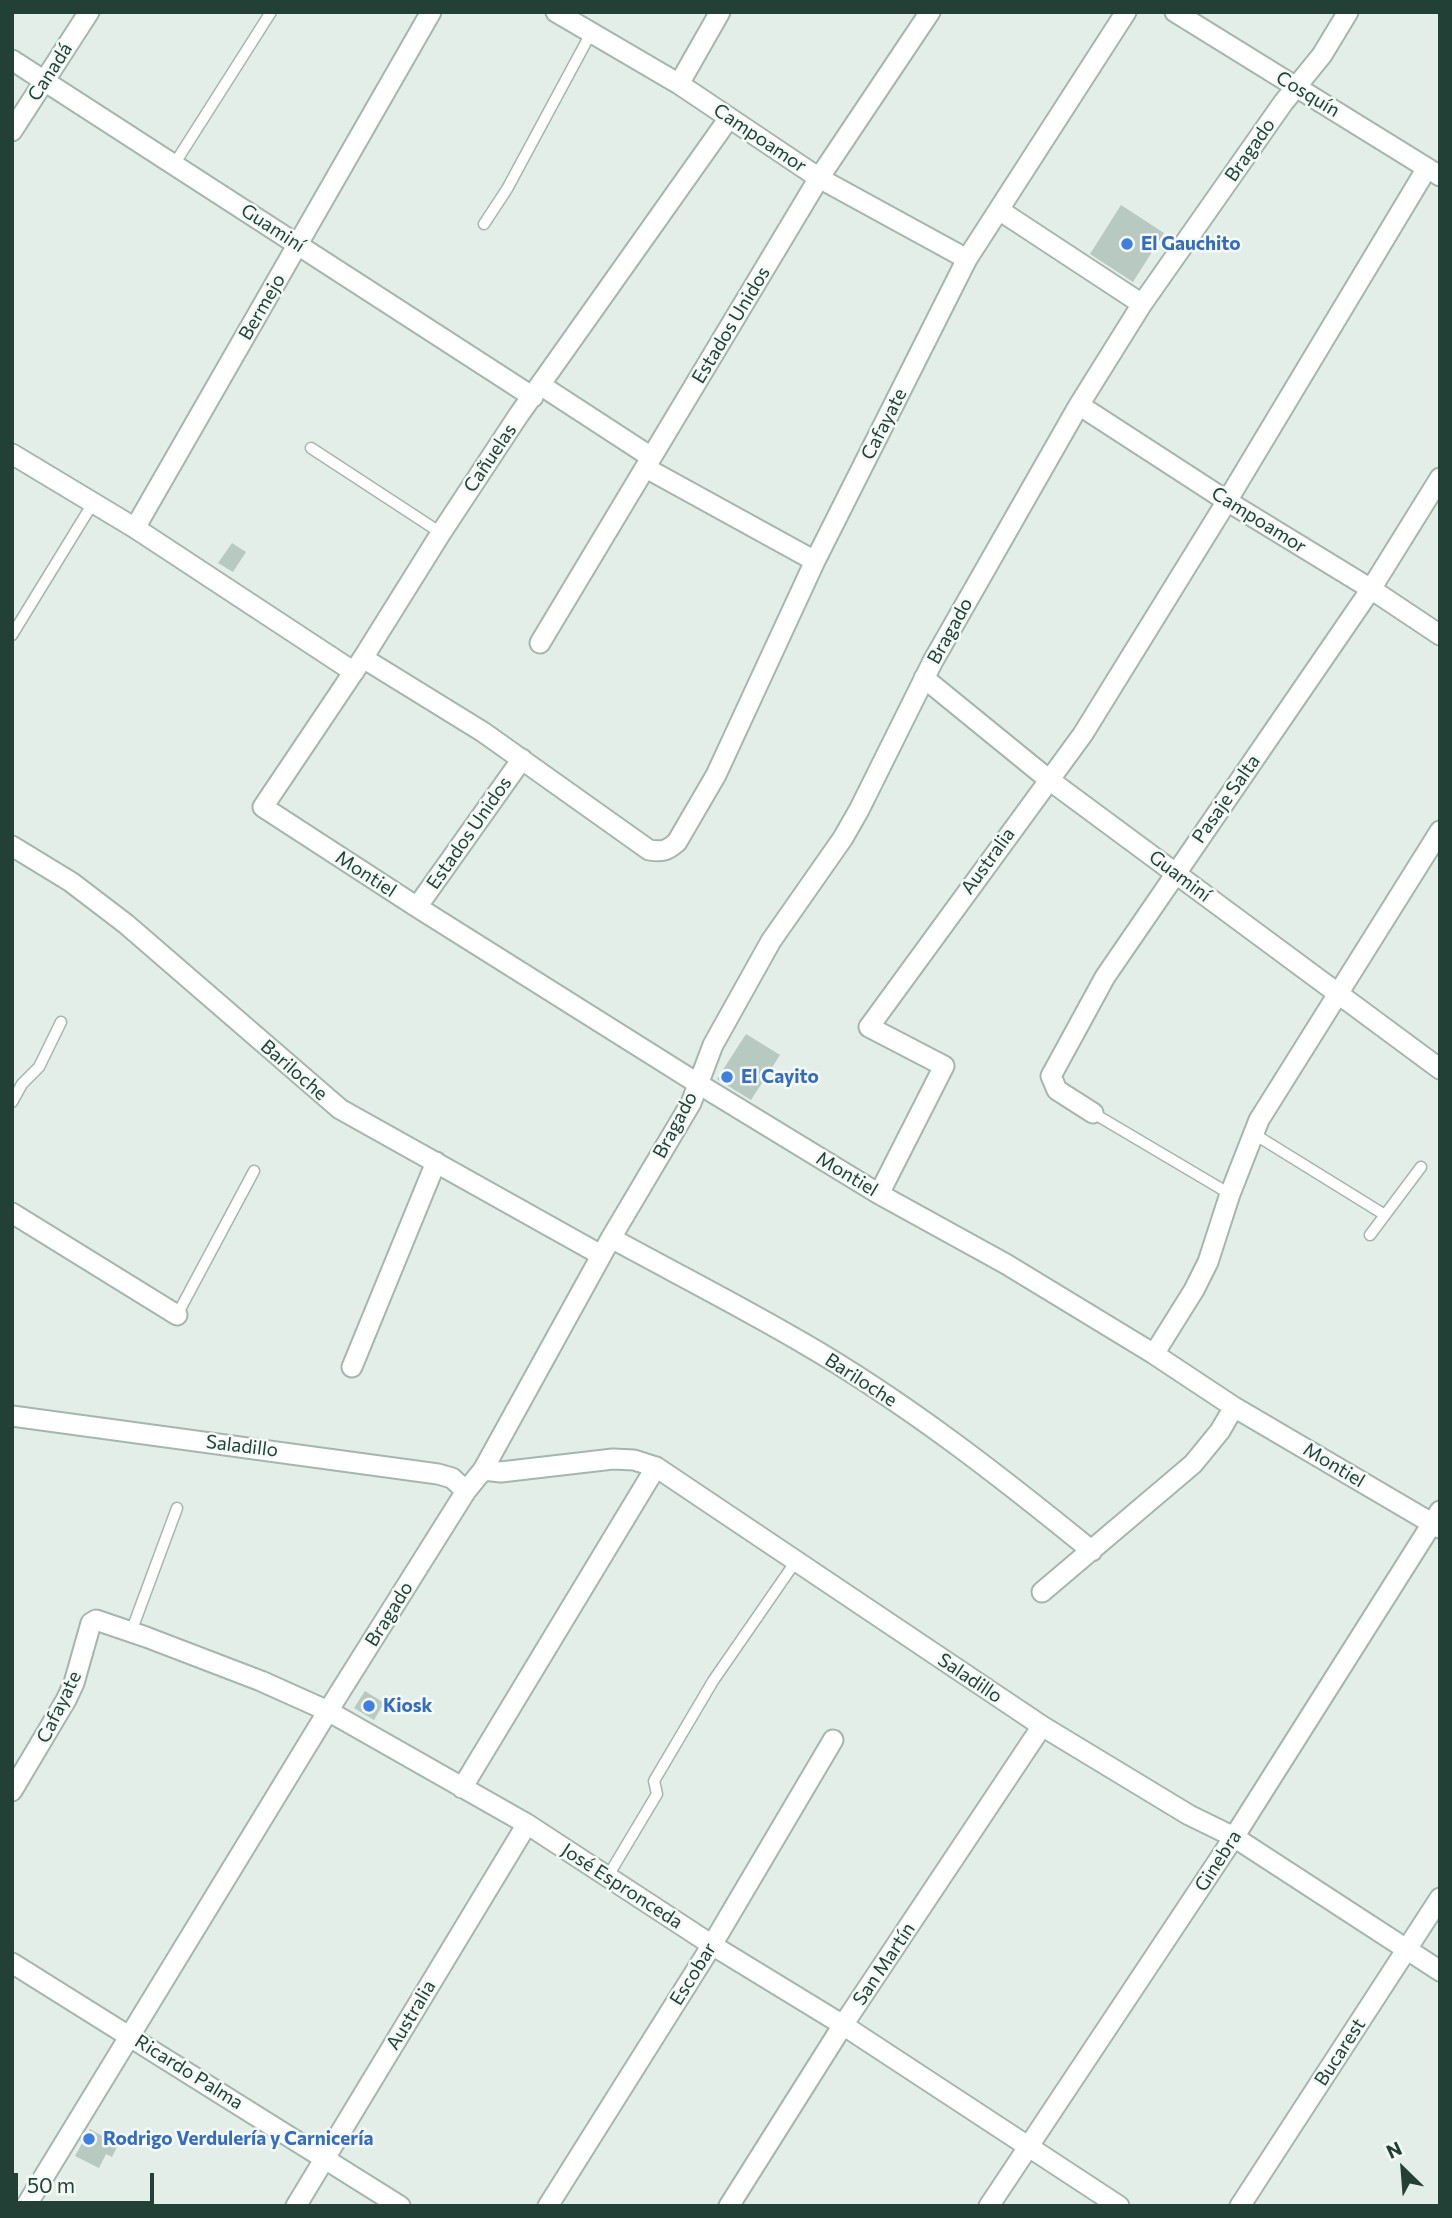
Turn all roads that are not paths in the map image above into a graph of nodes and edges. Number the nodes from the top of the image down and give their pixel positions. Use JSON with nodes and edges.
{"nodes":[{"id":1,"x":89,"y":12,"type":"edge"},
{"id":2,"x":271,"y":12,"type":"edge"},
{"id":3,"x":431,"y":12,"type":"edge"},
{"id":4,"x":556,"y":12,"type":"edge"},
{"id":5,"x":720,"y":12,"type":"edge"},
{"id":6,"x":930,"y":12,"type":"edge"},
{"id":7,"x":1126,"y":12,"type":"edge"},
{"id":8,"x":1175,"y":12,"type":"edge"},
{"id":9,"x":1348,"y":12,"type":"edge"},
{"id":10,"x":591,"y":33,"type":"junction"},
{"id":11,"x":12,"y":60,"type":"edge"},
{"id":12,"x":44,"y":80,"type":"junction"},
{"id":13,"x":679,"y":84,"type":"junction"},
{"id":14,"x":1297,"y":86,"type":"junction"},
{"id":15,"x":729,"y":118,"type":"junction"},
{"id":16,"x":12,"y":131,"type":"edge"},
{"id":17,"x":175,"y":163,"type":"junction"},
{"id":18,"x":1433,"y":172,"type":"edge"},
{"id":19,"x":820,"y":178,"type":"junction"},
{"id":20,"x":999,"y":210,"type":"junction"},
{"id":21,"x":484,"y":224,"type":"dead end"},
{"id":22,"x":298,"y":244,"type":"junction"},
{"id":23,"x":967,"y":259,"type":"junction"},
{"id":24,"x":1142,"y":304,"type":"junction"},
{"id":25,"x":538,"y":391,"type":"junction"},
{"id":26,"x":1079,"y":405,"type":"junction"},
{"id":27,"x":311,"y":448,"type":"dead end"},
{"id":28,"x":12,"y":454,"type":"edge"},
{"id":29,"x":649,"y":462,"type":"junction"},
{"id":30,"x":1440,"y":478,"type":"edge"},
{"id":31,"x":1227,"y":501,"type":"junction"},
{"id":32,"x":93,"y":503,"type":"junction"},
{"id":33,"x":135,"y":528,"type":"junction"},
{"id":34,"x":441,"y":533,"type":"junction"},
{"id":35,"x":815,"y":561,"type":"junction"},
{"id":36,"x":1371,"y":589,"type":"junction"},
{"id":37,"x":12,"y":635,"type":"edge"},
{"id":38,"x":1440,"y":635,"type":"edge"},
{"id":39,"x":540,"y":643,"type":"dead end"},
{"id":40,"x":358,"y":665,"type":"junction"},
{"id":41,"x":924,"y":678,"type":"junction"},
{"id":42,"x":522,"y":759,"type":"junction"},
{"id":43,"x":1048,"y":779,"type":"junction"},
{"id":44,"x":263,"y":807,"type":"joint"},
{"id":45,"x":1440,"y":831,"type":"edge"},
{"id":46,"x":12,"y":846,"type":"edge"},
{"id":47,"x":1175,"y":873,"type":"junction"},
{"id":48,"x":417,"y":907,"type":"junction"},
{"id":49,"x":1338,"y":994,"type":"junction"},
{"id":50,"x":61,"y":1022,"type":"dead end"},
{"id":51,"x":1440,"y":1069,"type":"edge"},
{"id":52,"x":697,"y":1083,"type":"junction"},
{"id":53,"x":12,"y":1102,"type":"edge"},
{"id":54,"x":1093,"y":1113,"type":"joint"},
{"id":55,"x":1254,"y":1134,"type":"junction"},
{"id":56,"x":436,"y":1162,"type":"junction"},
{"id":57,"x":1421,"y":1167,"type":"dead end"},
{"id":58,"x":254,"y":1171,"type":"dead end"},
{"id":59,"x":878,"y":1194,"type":"junction"},
{"id":60,"x":1230,"y":1194,"type":"junction"},
{"id":61,"x":12,"y":1213,"type":"edge"},
{"id":62,"x":1385,"y":1215,"type":"junction"},
{"id":63,"x":1370,"y":1235,"type":"dead end"},
{"id":64,"x":611,"y":1238,"type":"junction"},
{"id":65,"x":601,"y":1255,"type":"junction"},
{"id":66,"x":177,"y":1315,"type":"joint"},
{"id":67,"x":1154,"y":1354,"type":"junction"},
{"id":68,"x":352,"y":1367,"type":"dead end"},
{"id":69,"x":1234,"y":1407,"type":"junction"},
{"id":70,"x":12,"y":1416,"type":"edge"},
{"id":71,"x":656,"y":1467,"type":"junction"},
{"id":72,"x":482,"y":1470,"type":"junction"},
{"id":73,"x":466,"y":1491,"type":"junction"},
{"id":74,"x":177,"y":1508,"type":"dead end"},
{"id":75,"x":1437,"y":1521,"type":"edge"},
{"id":76,"x":1092,"y":1551,"type":"junction"},
{"id":77,"x":796,"y":1561,"type":"junction"},
{"id":78,"x":1042,"y":1592,"type":"dead end"},
{"id":79,"x":96,"y":1620,"type":"joint"},
{"id":80,"x":131,"y":1632,"type":"junction"},
{"id":81,"x":328,"y":1711,"type":"junction"},
{"id":82,"x":1042,"y":1726,"type":"junction"},
{"id":83,"x":833,"y":1740,"type":"dead end"},
{"id":84,"x":462,"y":1787,"type":"junction"},
{"id":85,"x":12,"y":1791,"type":"edge"},
{"id":86,"x":527,"y":1824,"type":"junction"},
{"id":87,"x":1234,"y":1837,"type":"junction"},
{"id":88,"x":608,"y":1875,"type":"junction"},
{"id":89,"x":1440,"y":1898,"type":"edge"},
{"id":90,"x":712,"y":1945,"type":"junction"},
{"id":91,"x":1407,"y":1948,"type":"junction"},
{"id":92,"x":12,"y":1963,"type":"edge"},
{"id":93,"x":1440,"y":1971,"type":"edge"},
{"id":94,"x":843,"y":2025,"type":"junction"},
{"id":95,"x":130,"y":2036,"type":"junction"},
{"id":96,"x":1028,"y":2145,"type":"junction"},
{"id":97,"x":324,"y":2157,"type":"junction"},
{"id":98,"x":26,"y":2206,"type":"edge"},
{"id":99,"x":296,"y":2206,"type":"edge"},
{"id":100,"x":400,"y":2206,"type":"edge"},
{"id":101,"x":548,"y":2206,"type":"edge"},
{"id":102,"x":729,"y":2206,"type":"edge"},
{"id":103,"x":989,"y":2206,"type":"edge"},
{"id":104,"x":1119,"y":2206,"type":"edge"},
{"id":105,"x":1240,"y":2206,"type":"edge"}],
"edges":[{"from":1,"to":12,"type":"street","name":"Canadá"},
{"from":2,"to":17,"type":"lane"},
{"from":3,"to":22,"type":"street","name":"Bermejo"},
{"from":4,"to":10,"type":"street","name":"Campoamor"},
{"from":5,"to":13,"type":"street"},
{"from":6,"to":19,"type":"street","name":"Estados Unidos"},
{"from":7,"to":20,"type":"street","name":"Cafayate"},
{"from":8,"to":14,"type":"street","name":"Cosquín"},
{"from":9,"to":14,"type":"street","name":"Bragado"},
{"from":10,"to":13,"type":"street","name":"Campoamor"},
{"from":10,"to":21,"type":"lane"},
{"from":11,"to":12,"type":"street","name":"Guaminí"},
{"from":12,"to":16,"type":"street","name":"Canadá"},
{"from":12,"to":17,"type":"street","name":"Guaminí"},
{"from":13,"to":15,"type":"street","name":"Campoamor"},
{"from":14,"to":18,"type":"street","name":"Cosquín"},
{"from":14,"to":24,"type":"street","name":"Bragado"},
{"from":15,"to":19,"type":"street","name":"Campoamor"},
{"from":15,"to":25,"type":"street","name":"Cañuelas"},
{"from":17,"to":22,"type":"street","name":"Guaminí"},
{"from":18,"to":31,"type":"street","name":"Australia"},
{"from":19,"to":23,"type":"street","name":"Campoamor"},
{"from":19,"to":29,"type":"street","name":"Estados Unidos"},
{"from":20,"to":23,"type":"street","name":"Cafayate"},
{"from":20,"to":24,"type":"street"},
{"from":22,"to":25,"type":"street","name":"Guaminí"},
{"from":22,"to":33,"type":"street","name":"Bermejo"},
{"from":23,"to":35,"type":"street","name":"Cafayate"},
{"from":24,"to":26,"type":"street","name":"Bragado"},
{"from":25,"to":29,"type":"street","name":"Guaminí"},
{"from":25,"to":34,"type":"street","name":"Cañuelas"},
{"from":26,"to":31,"type":"street","name":"Campoamor"},
{"from":26,"to":41,"type":"street","name":"Bragado"},
{"from":27,"to":34,"type":"lane"},
{"from":28,"to":32,"type":"street"},
{"from":29,"to":35,"type":"street","name":"Guaminí"},
{"from":29,"to":39,"type":"street","name":"Estados Unidos"},
{"from":30,"to":36,"type":"street","name":"Pasaje Salta"},
{"from":31,"to":36,"type":"street","name":"Campoamor"},
{"from":31,"to":43,"type":"street","name":"Australia"},
{"from":32,"to":33,"type":"street"},
{"from":32,"to":37,"type":"lane"},
{"from":33,"to":40,"type":"street"},
{"from":34,"to":40,"type":"street","name":"Cañuelas"},
{"from":35,"to":42,"type":"street","name":"Cafayate"},
{"from":36,"to":38,"type":"street","name":"Campoamor"},
{"from":36,"to":47,"type":"street","name":"Pasaje Salta"},
{"from":40,"to":42,"type":"street"},
{"from":40,"to":44,"type":"street","name":"Cañuelas"},
{"from":41,"to":43,"type":"street","name":"Guaminí"},
{"from":41,"to":52,"type":"street","name":"Bragado"},
{"from":42,"to":48,"type":"street","name":"Estados Unidos"},
{"from":43,"to":47,"type":"street","name":"Guaminí"},
{"from":43,"to":59,"type":"street","name":"Australia"},
{"from":44,"to":48,"type":"street","name":"Montiel"},
{"from":45,"to":49,"type":"street"},
{"from":46,"to":56,"type":"street","name":"Bariloche"},
{"from":47,"to":49,"type":"street","name":"Guaminí"},
{"from":47,"to":54,"type":"street","name":"Pasaje Salta"},
{"from":48,"to":52,"type":"street","name":"Montiel"},
{"from":49,"to":51,"type":"street","name":"Guaminí"},
{"from":49,"to":55,"type":"street"},
{"from":50,"to":53,"type":"lane"},
{"from":52,"to":59,"type":"street","name":"Montiel"},
{"from":52,"to":64,"type":"street","name":"Bragado"},
{"from":54,"to":60,"type":"lane"},
{"from":55,"to":60,"type":"street"},
{"from":55,"to":62,"type":"lane"},
{"from":56,"to":65,"type":"street","name":"Bariloche"},
{"from":56,"to":68,"type":"street"},
{"from":57,"to":62,"type":"lane"},
{"from":58,"to":66,"type":"lane"},
{"from":59,"to":67,"type":"street","name":"Montiel"},
{"from":60,"to":67,"type":"street"},
{"from":61,"to":66,"type":"street"},
{"from":62,"to":63,"type":"lane"},
{"from":64,"to":65,"type":"street","name":"Bragado"},
{"from":64,"to":76,"type":"street","name":"Bariloche"},
{"from":65,"to":72,"type":"street","name":"Bragado"},
{"from":67,"to":69,"type":"street","name":"Montiel"},
{"from":69,"to":75,"type":"street","name":"Montiel"},
{"from":69,"to":76,"type":"street"},
{"from":70,"to":73,"type":"street","name":"Saladillo"},
{"from":71,"to":72,"type":"street","name":"Saladillo"},
{"from":71,"to":77,"type":"street","name":"Saladillo"},
{"from":71,"to":84,"type":"street"},
{"from":72,"to":73,"type":"street","name":"Bragado"},
{"from":73,"to":81,"type":"street","name":"Bragado"},
{"from":74,"to":80,"type":"lane"},
{"from":75,"to":87,"type":"street","name":"Ginebra"},
{"from":76,"to":78,"type":"street"},
{"from":77,"to":82,"type":"street","name":"Saladillo"},
{"from":77,"to":88,"type":"lane"},
{"from":79,"to":80,"type":"street","name":"José Espronceda"},
{"from":79,"to":85,"type":"street","name":"Cafayate"},
{"from":80,"to":81,"type":"street","name":"José Espronceda"},
{"from":81,"to":84,"type":"street","name":"José Espronceda"},
{"from":81,"to":95,"type":"street","name":"Bragado"},
{"from":82,"to":87,"type":"street","name":"Saladillo"},
{"from":82,"to":94,"type":"street","name":"San Martín"},
{"from":83,"to":90,"type":"street","name":"Escobar"},
{"from":84,"to":86,"type":"street","name":"José Espronceda"},
{"from":86,"to":88,"type":"street","name":"José Espronceda"},
{"from":86,"to":97,"type":"street","name":"Australia"},
{"from":87,"to":91,"type":"street","name":"Saladillo"},
{"from":87,"to":96,"type":"street","name":"Ginebra"},
{"from":88,"to":90,"type":"street","name":"José Espronceda"},
{"from":89,"to":91,"type":"street","name":"Bucarest"},
{"from":90,"to":94,"type":"street","name":"José Espronceda"},
{"from":90,"to":101,"type":"street","name":"Escobar"},
{"from":91,"to":93,"type":"street","name":"Saladillo"},
{"from":91,"to":105,"type":"street","name":"Bucarest"},
{"from":92,"to":95,"type":"street","name":"Ricardo Palma"},
{"from":94,"to":96,"type":"street","name":"José Espronceda"},
{"from":94,"to":102,"type":"street","name":"San Martín"},
{"from":95,"to":97,"type":"street","name":"Ricardo Palma"},
{"from":95,"to":98,"type":"street","name":"Bragado"},
{"from":96,"to":103,"type":"street","name":"Ginebra"},
{"from":96,"to":104,"type":"street","name":"José Espronceda"},
{"from":97,"to":99,"type":"street","name":"Australia"},
{"from":97,"to":100,"type":"street","name":"Ricardo Palma"}]}
